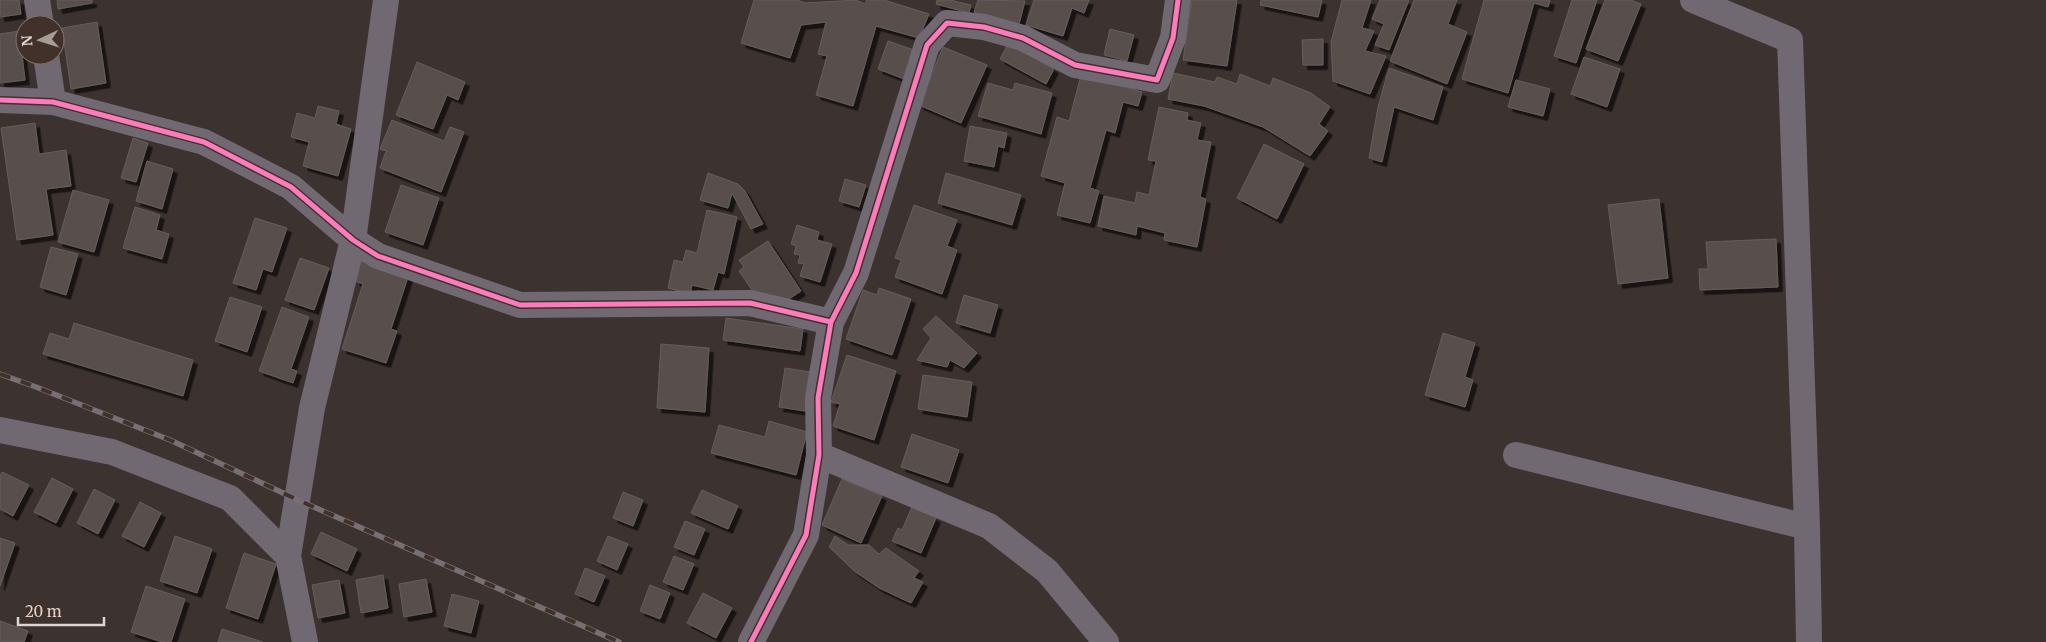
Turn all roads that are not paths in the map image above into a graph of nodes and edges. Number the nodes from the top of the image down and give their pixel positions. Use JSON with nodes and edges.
{"nodes":[{"id":1,"x":37,"y":0,"type":"edge"},
{"id":2,"x":386,"y":0,"type":"edge"},
{"id":3,"x":1178,"y":0,"type":"edge"},
{"id":4,"x":1693,"y":0,"type":"edge"},
{"id":5,"x":1740,"y":8,"type":"edge"},
{"id":6,"x":39,"y":15,"type":"edge"},
{"id":7,"x":47,"y":65,"type":"edge"},
{"id":8,"x":0,"y":100,"type":"edge"},
{"id":9,"x":53,"y":102,"type":"junction"},
{"id":10,"x":353,"y":240,"type":"junction"},
{"id":11,"x":830,"y":322,"type":"junction"},
{"id":12,"x":1,"y":432,"type":"edge"},
{"id":13,"x":819,"y":455,"type":"junction"},
{"id":14,"x":1516,"y":456,"type":"dead end"},
{"id":15,"x":1807,"y":527,"type":"junction"},
{"id":16,"x":288,"y":556,"type":"junction"},
{"id":17,"x":305,"y":642,"type":"edge"},
{"id":18,"x":751,"y":642,"type":"edge"},
{"id":19,"x":1106,"y":642,"type":"edge"},
{"id":20,"x":1809,"y":642,"type":"edge"}],
"edges":[{"from":1,"to":6,"type":"street"},
{"from":2,"to":10,"type":"street"},
{"from":3,"to":11,"type":"street"},
{"from":4,"to":5,"type":"street"},
{"from":5,"to":15,"type":"street"},
{"from":7,"to":9,"type":"street"},
{"from":8,"to":9,"type":"street"},
{"from":9,"to":10,"type":"street"},
{"from":10,"to":11,"type":"street"},
{"from":10,"to":16,"type":"street"},
{"from":11,"to":13,"type":"street"},
{"from":12,"to":16,"type":"street"},
{"from":13,"to":18,"type":"street"},
{"from":13,"to":19,"type":"street"},
{"from":14,"to":15,"type":"street"},
{"from":15,"to":20,"type":"street"},
{"from":16,"to":17,"type":"street"}]}
